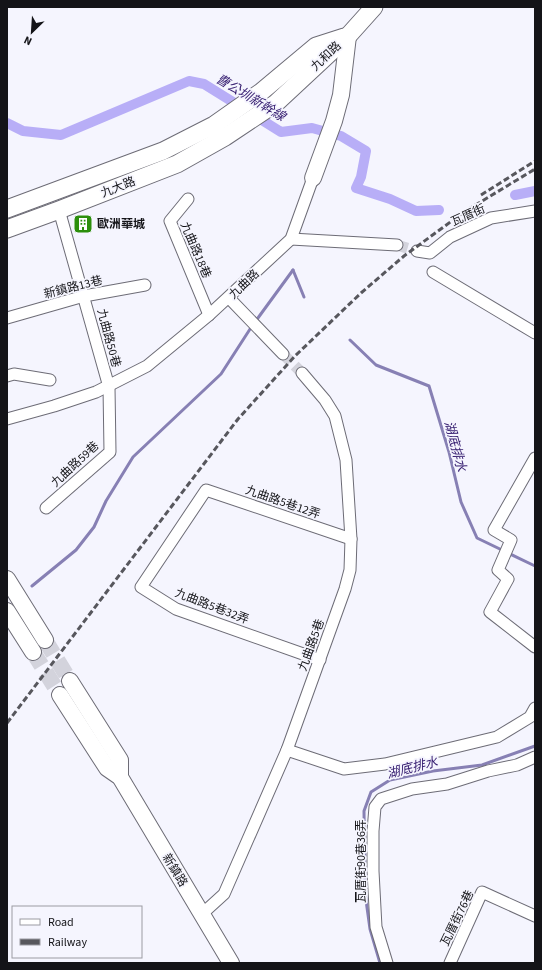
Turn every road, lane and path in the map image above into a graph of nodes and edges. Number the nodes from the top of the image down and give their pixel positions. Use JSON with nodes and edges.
{"nodes":[{"id":1,"x":374,"y":7,"type":"edge"},
{"id":2,"x":348,"y":36,"type":"junction"},
{"id":3,"x":220,"y":131,"type":"junction"},
{"id":4,"x":313,"y":178,"type":"joint"},
{"id":5,"x":188,"y":199,"type":"dead end"},
{"id":6,"x":7,"y":209,"type":"edge"},
{"id":7,"x":59,"y":210,"type":"junction"},
{"id":8,"x":535,"y":211,"type":"edge"},
{"id":9,"x":7,"y":229,"type":"edge"},
{"id":10,"x":291,"y":239,"type":"junction"},
{"id":11,"x":397,"y":245,"type":"tunnel mouth"},
{"id":12,"x":417,"y":252,"type":"tunnel mouth"},
{"id":13,"x":433,"y":272,"type":"dead end"},
{"id":14,"x":145,"y":285,"type":"dead end"},
{"id":15,"x":84,"y":296,"type":"junction"},
{"id":16,"x":229,"y":298,"type":"junction"},
{"id":17,"x":209,"y":316,"type":"junction"},
{"id":18,"x":7,"y":318,"type":"edge"},
{"id":19,"x":535,"y":333,"type":"edge"},
{"id":20,"x":283,"y":354,"type":"tunnel mouth"},
{"id":21,"x":302,"y":373,"type":"tunnel mouth"},
{"id":22,"x":7,"y":376,"type":"edge"},
{"id":23,"x":50,"y":380,"type":"dead end"},
{"id":24,"x":108,"y":387,"type":"junction"},
{"id":25,"x":7,"y":419,"type":"edge"},
{"id":26,"x":534,"y":462,"type":"edge"},
{"id":27,"x":206,"y":490,"type":"joint"},
{"id":28,"x":46,"y":508,"type":"dead end"},
{"id":29,"x":351,"y":539,"type":"junction"},
{"id":30,"x":7,"y":579,"type":"edge"},
{"id":31,"x":7,"y":611,"type":"edge"},
{"id":32,"x":45,"y":640,"type":"tunnel mouth"},
{"id":33,"x":535,"y":647,"type":"edge"},
{"id":34,"x":33,"y":652,"type":"tunnel mouth"},
{"id":35,"x":320,"y":660,"type":"junction"},
{"id":36,"x":70,"y":681,"type":"tunnel mouth"},
{"id":37,"x":60,"y":695,"type":"tunnel mouth"},
{"id":38,"x":535,"y":708,"type":"edge"},
{"id":39,"x":287,"y":750,"type":"junction"},
{"id":40,"x":535,"y":757,"type":"edge"},
{"id":41,"x":120,"y":777,"type":"junction"},
{"id":42,"x":202,"y":914,"type":"junction"},
{"id":43,"x":535,"y":916,"type":"edge"},
{"id":44,"x":231,"y":963,"type":"edge"},
{"id":45,"x":387,"y":963,"type":"edge"},
{"id":46,"x":450,"y":963,"type":"edge"}],
"edges":[{"from":1,"to":2,"type":"main road","name":"九和路"},
{"from":2,"to":3,"type":"main road","name":"九和路"},
{"from":2,"to":3,"type":"main road"},
{"from":2,"to":4,"type":"street","name":"九曲路"},
{"from":3,"to":6,"type":"main road","name":"九大路"},
{"from":3,"to":7,"type":"main road","name":"九大路"},
{"from":4,"to":10,"type":"street","name":"九曲路"},
{"from":5,"to":17,"type":"street","name":"九曲路18巷"},
{"from":7,"to":9,"type":"main road","name":"九大路"},
{"from":7,"to":15,"type":"street","name":"九曲路50巷"},
{"from":8,"to":12,"type":"street","name":"瓦厝街"},
{"from":10,"to":11,"type":"street"},
{"from":10,"to":16,"type":"street","name":"九曲路"},
{"from":13,"to":19,"type":"street"},
{"from":14,"to":15,"type":"street","name":"新鎮路13巷"},
{"from":15,"to":18,"type":"street","name":"新鎮路13巷"},
{"from":15,"to":24,"type":"street","name":"九曲路50巷"},
{"from":16,"to":17,"type":"street","name":"九曲路"},
{"from":16,"to":20,"type":"street"},
{"from":17,"to":24,"type":"street","name":"九曲路"},
{"from":21,"to":29,"type":"street","name":"九曲路5巷"},
{"from":22,"to":23,"type":"street"},
{"from":24,"to":25,"type":"street","name":"九曲路"},
{"from":24,"to":28,"type":"street","name":"九曲路59巷"},
{"from":26,"to":33,"type":"street"},
{"from":27,"to":29,"type":"street","name":"九曲路5巷12弄"},
{"from":27,"to":35,"type":"street","name":"九曲路5巷32弄"},
{"from":29,"to":35,"type":"street","name":"九曲路5巷"},
{"from":30,"to":32,"type":"street"},
{"from":31,"to":34,"type":"street"},
{"from":35,"to":39,"type":"street","name":"九曲路5巷"},
{"from":36,"to":41,"type":"street","name":"新鎮路"},
{"from":37,"to":41,"type":"street","name":"新鎮路"},
{"from":38,"to":39,"type":"street"},
{"from":39,"to":42,"type":"street","name":"九曲路5巷"},
{"from":40,"to":45,"type":"street","name":"瓦厝街90巷36弄"},
{"from":41,"to":42,"type":"street","name":"新鎮路"},
{"from":42,"to":44,"type":"street","name":"新鎮路"},
{"from":43,"to":46,"type":"street","name":"瓦厝街76巷"}]}
